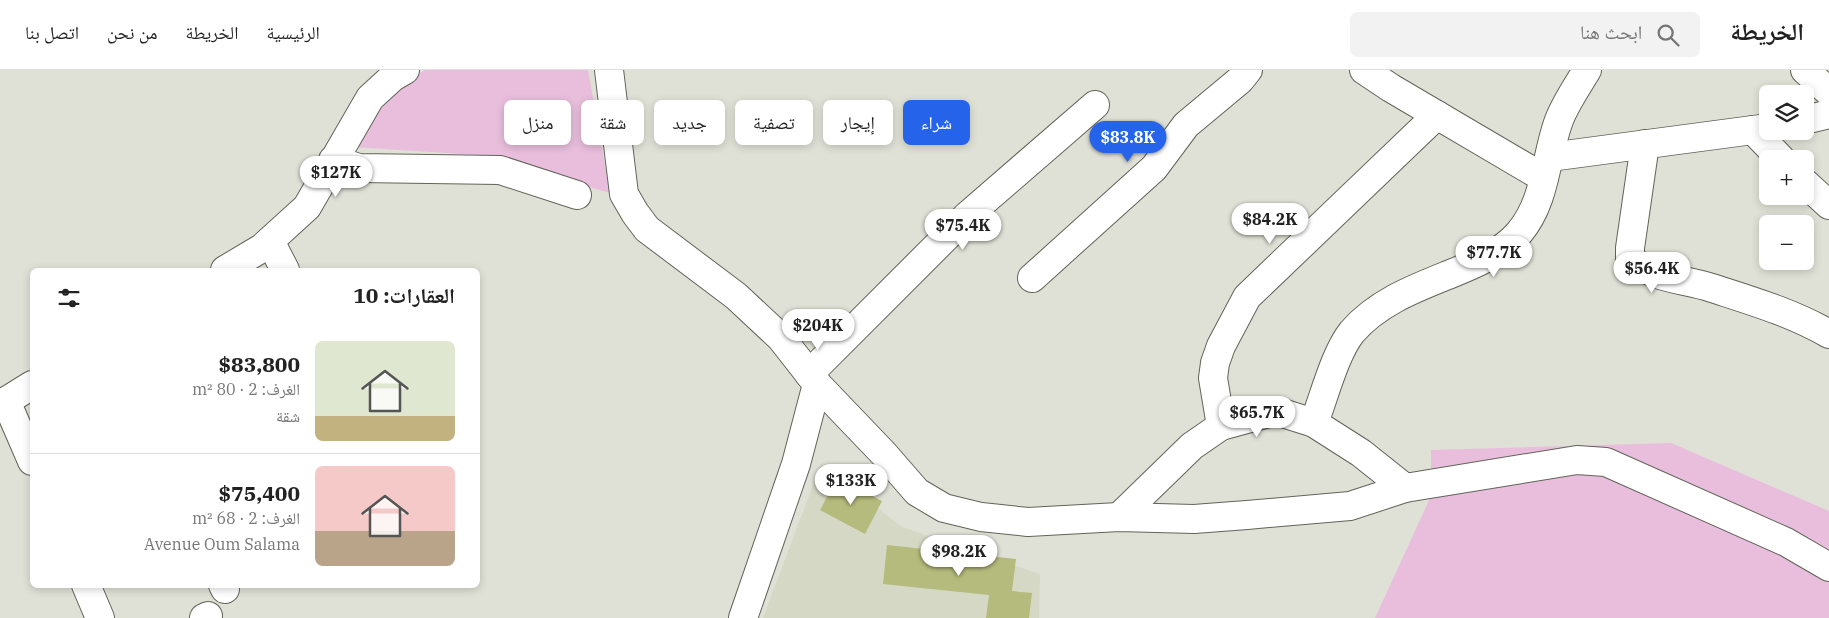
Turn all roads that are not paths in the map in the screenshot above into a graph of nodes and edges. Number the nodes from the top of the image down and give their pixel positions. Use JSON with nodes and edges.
{"nodes":[{"id":1,"x":405,"y":70,"type":"edge"},
{"id":2,"x":609,"y":70,"type":"edge"},
{"id":3,"x":1248,"y":70,"type":"edge"},
{"id":4,"x":1364,"y":70,"type":"edge"},
{"id":5,"x":1586,"y":70,"type":"edge"},
{"id":6,"x":1805,"y":70,"type":"edge"},
{"id":7,"x":1829,"y":92,"type":"edge"},
{"id":8,"x":1095,"y":105,"type":"dead end"},
{"id":9,"x":1829,"y":114,"type":"edge"},
{"id":10,"x":1437,"y":115,"type":"junction"},
{"id":11,"x":1814,"y":118,"type":"edge"},
{"id":12,"x":1759,"y":128,"type":"edge"},
{"id":13,"x":1645,"y":144,"type":"junction"},
{"id":14,"x":333,"y":160,"type":"junction"},
{"id":15,"x":1547,"y":167,"type":"junction"},
{"id":16,"x":1814,"y":191,"type":"edge"},
{"id":17,"x":577,"y":194,"type":"dead end"},
{"id":18,"x":1829,"y":205,"type":"edge"},
{"id":19,"x":270,"y":241,"type":"junction"},
{"id":20,"x":228,"y":268,"type":"edge"},
{"id":21,"x":283,"y":268,"type":"edge"},
{"id":22,"x":1032,"y":278,"type":"dead end"},
{"id":23,"x":1829,"y":334,"type":"edge"},
{"id":24,"x":813,"y":379,"type":"junction"},
{"id":25,"x":30,"y":386,"type":"edge"},
{"id":26,"x":3,"y":403,"type":"edge"},
{"id":27,"x":1314,"y":423,"type":"junction"},
{"id":28,"x":1221,"y":426,"type":"junction"},
{"id":29,"x":30,"y":457,"type":"edge"},
{"id":30,"x":1405,"y":488,"type":"junction"},
{"id":31,"x":1119,"y":517,"type":"junction"},
{"id":32,"x":1829,"y":566,"type":"edge"},
{"id":33,"x":87,"y":588,"type":"edge"},
{"id":34,"x":100,"y":618,"type":"edge"},
{"id":35,"x":743,"y":618,"type":"edge"}],
"edges":[{"from":1,"to":14,"type":"street"},
{"from":2,"to":24,"type":"street"},
{"from":3,"to":22,"type":"street"},
{"from":4,"to":10,"type":"street"},
{"from":5,"to":15,"type":"street"},
{"from":6,"to":7,"type":"street"},
{"from":8,"to":24,"type":"street"},
{"from":9,"to":11,"type":"street"},
{"from":10,"to":15,"type":"street"},
{"from":10,"to":28,"type":"street"},
{"from":12,"to":13,"type":"street"},
{"from":13,"to":15,"type":"street"},
{"from":13,"to":23,"type":"street"},
{"from":14,"to":17,"type":"street"},
{"from":14,"to":19,"type":"street"},
{"from":15,"to":27,"type":"street"},
{"from":16,"to":18,"type":"street"},
{"from":19,"to":20,"type":"street"},
{"from":19,"to":21,"type":"street"},
{"from":24,"to":31,"type":"street"},
{"from":24,"to":35,"type":"street"},
{"from":25,"to":26,"type":"street"},
{"from":26,"to":29,"type":"street"},
{"from":27,"to":28,"type":"street"},
{"from":27,"to":30,"type":"street"},
{"from":28,"to":31,"type":"street"},
{"from":30,"to":31,"type":"street"},
{"from":30,"to":32,"type":"street"},
{"from":33,"to":34,"type":"street"}]}
